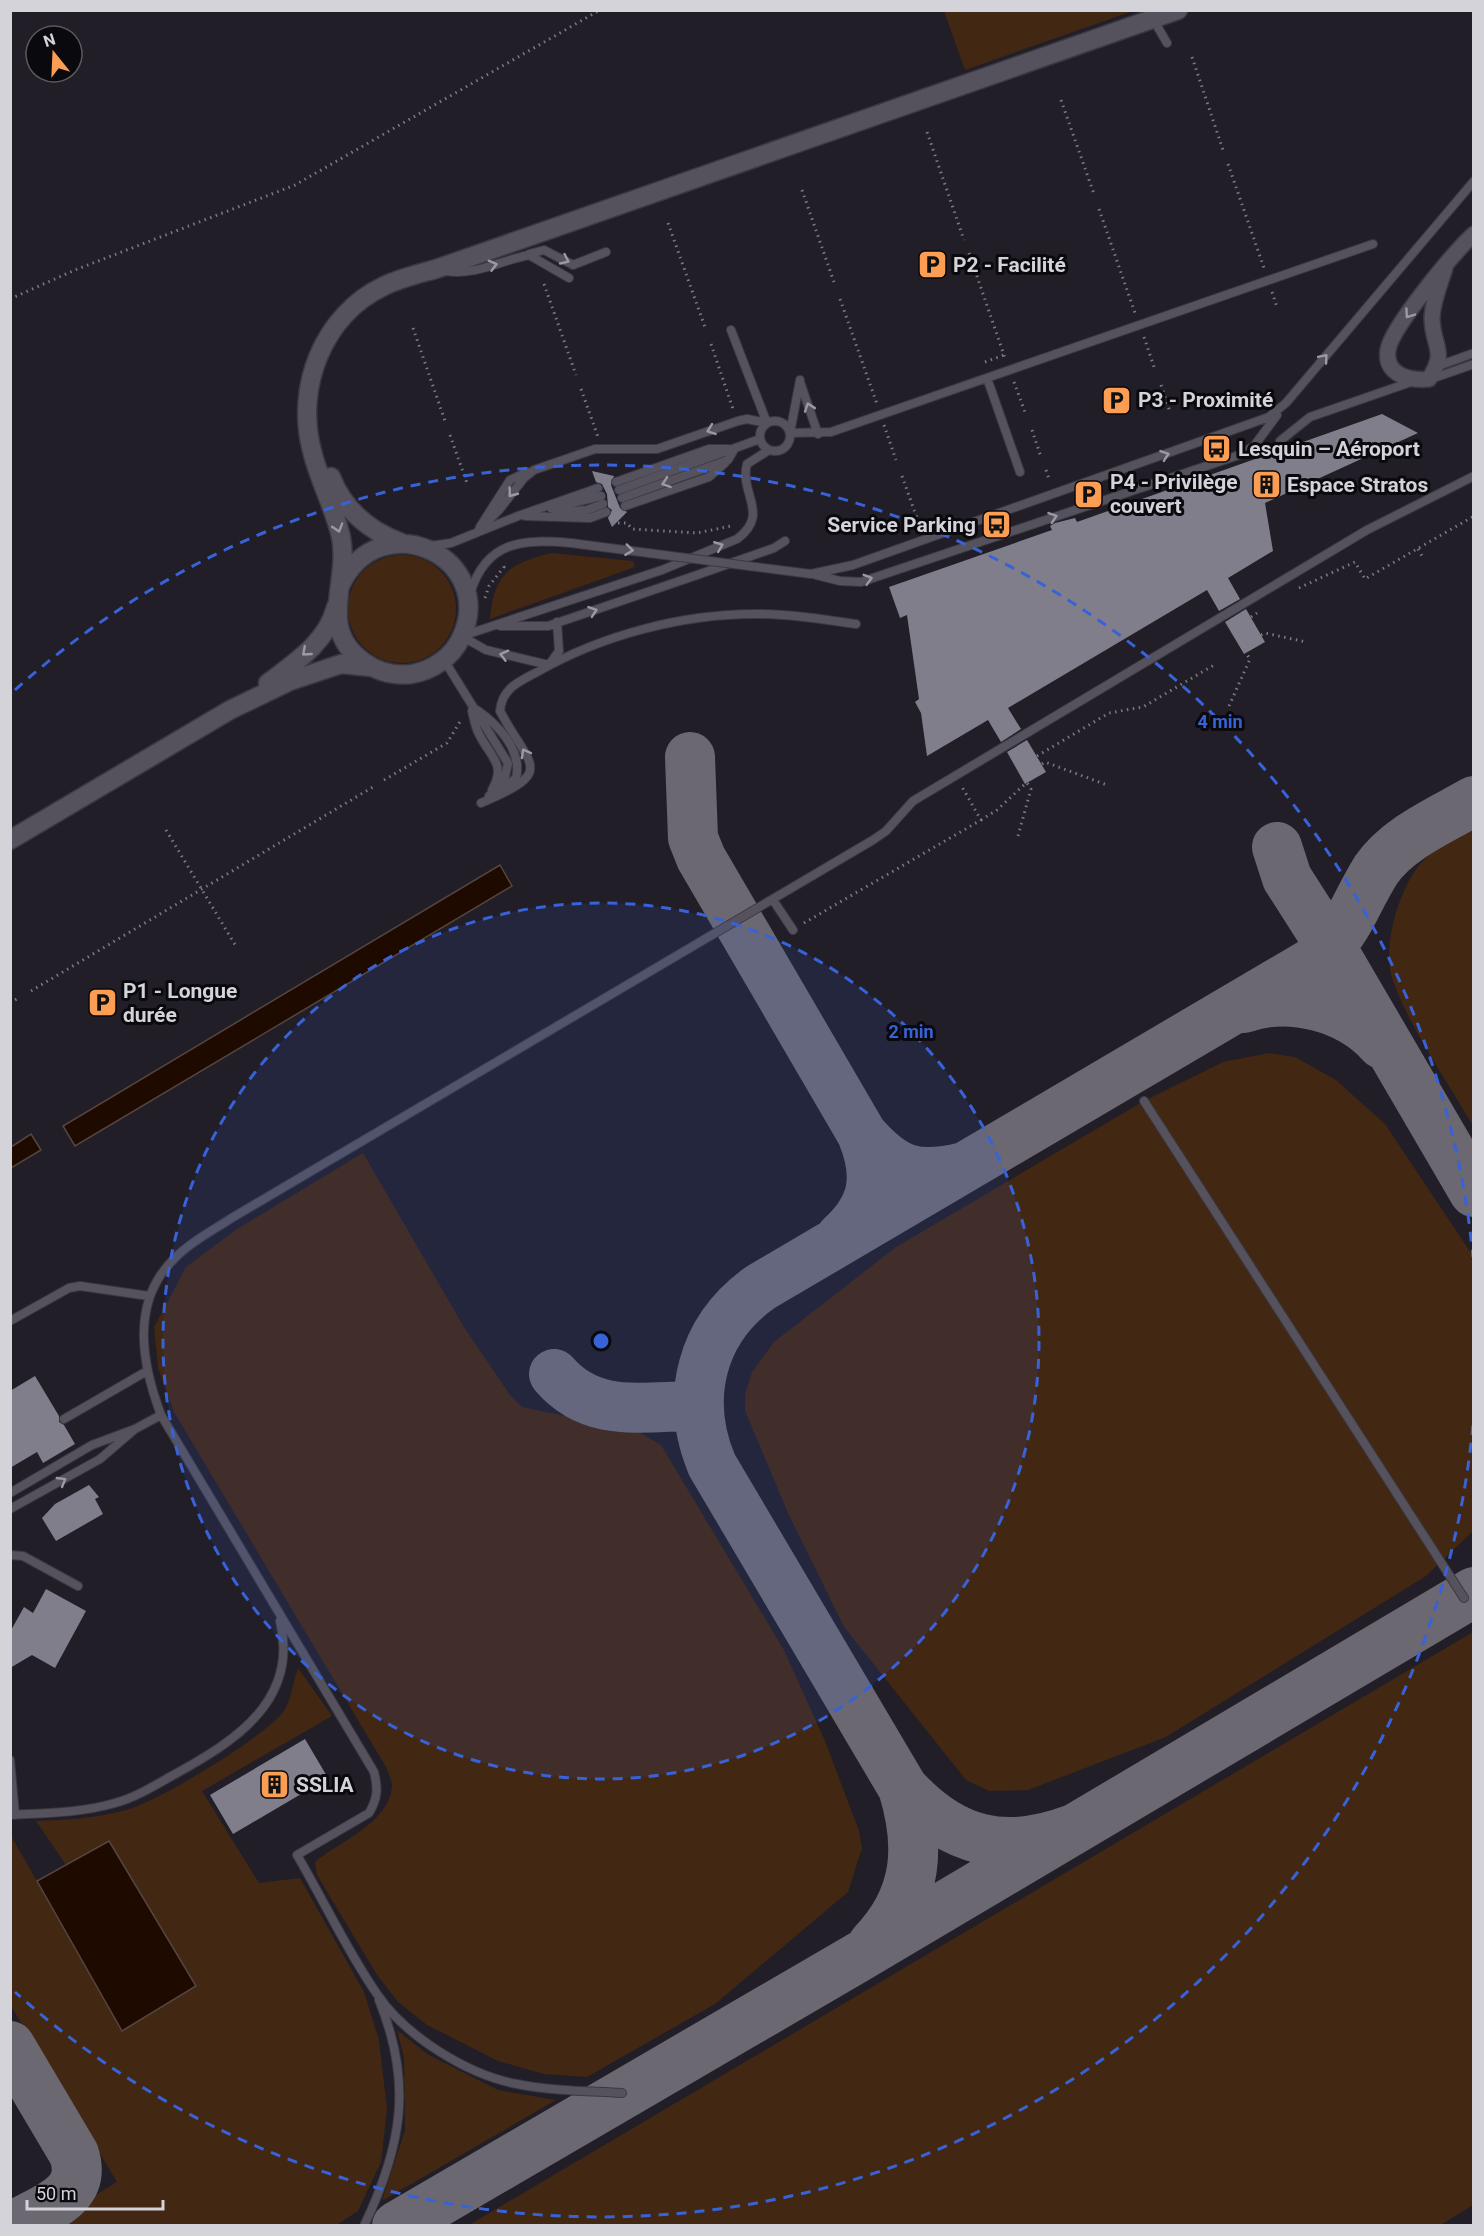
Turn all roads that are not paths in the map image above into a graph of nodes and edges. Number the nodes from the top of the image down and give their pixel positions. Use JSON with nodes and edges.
{"nodes":[{"id":1,"x":1178,"y":10,"type":"edge"},
{"id":2,"x":1154,"y":19,"type":"junction"},
{"id":3,"x":1167,"y":43,"type":"dead end"},
{"id":4,"x":1473,"y":181,"type":"edge"},
{"id":5,"x":1473,"y":234,"type":"edge"},
{"id":6,"x":1373,"y":244,"type":"dead end"},
{"id":7,"x":606,"y":252,"type":"dead end"},
{"id":8,"x":525,"y":255,"type":"junction"},
{"id":9,"x":1445,"y":268,"type":"junction"},
{"id":10,"x":436,"y":269,"type":"junction"},
{"id":11,"x":569,"y":278,"type":"dead end"},
{"id":12,"x":731,"y":330,"type":"dead end"},
{"id":13,"x":1473,"y":353,"type":"edge"},
{"id":14,"x":1473,"y":364,"type":"edge"},
{"id":15,"x":1438,"y":366,"type":"junction"},
{"id":16,"x":987,"y":378,"type":"junction"},
{"id":17,"x":1422,"y":380,"type":"junction"},
{"id":18,"x":1286,"y":403,"type":"junction"},
{"id":19,"x":767,"y":423,"type":"junction"},
{"id":20,"x":790,"y":433,"type":"junction"},
{"id":21,"x":818,"y":434,"type":"junction"},
{"id":22,"x":760,"y":439,"type":"junction"},
{"id":23,"x":1280,"y":441,"type":"dead end"},
{"id":24,"x":735,"y":448,"type":"junction"},
{"id":25,"x":769,"y":450,"type":"junction"},
{"id":26,"x":1020,"y":472,"type":"dead end"},
{"id":27,"x":1472,"y":479,"type":"edge"},
{"id":28,"x":518,"y":516,"type":"junction"},
{"id":29,"x":478,"y":531,"type":"junction"},
{"id":30,"x":785,"y":541,"type":"dead end"},
{"id":31,"x":413,"y":545,"type":"junction"},
{"id":32,"x":811,"y":574,"type":"junction"},
{"id":33,"x":338,"y":595,"type":"junction"},
{"id":34,"x":476,"y":608,"type":"junction"},
{"id":35,"x":557,"y":622,"type":"junction"},
{"id":36,"x":856,"y":624,"type":"dead end"},
{"id":37,"x":495,"y":625,"type":"junction"},
{"id":38,"x":462,"y":636,"type":"junction"},
{"id":39,"x":444,"y":659,"type":"junction"},
{"id":40,"x":549,"y":665,"type":"junction"},
{"id":41,"x":374,"y":668,"type":"junction"},
{"id":42,"x":471,"y":705,"type":"junction"},
{"id":43,"x":230,"y":710,"type":"junction"},
{"id":44,"x":481,"y":803,"type":"junction"},
{"id":45,"x":10,"y":840,"type":"edge"},
{"id":46,"x":773,"y":900,"type":"junction"},
{"id":47,"x":793,"y":930,"type":"road end"},
{"id":48,"x":1144,"y":1101,"type":"dead end"},
{"id":49,"x":149,"y":1296,"type":"junction"},
{"id":50,"x":10,"y":1321,"type":"edge"},
{"id":51,"x":147,"y":1371,"type":"junction"},
{"id":52,"x":161,"y":1414,"type":"junction"},
{"id":53,"x":64,"y":1419,"type":"dead end"},
{"id":54,"x":135,"y":1429,"type":"junction"},
{"id":55,"x":10,"y":1493,"type":"edge"},
{"id":56,"x":10,"y":1509,"type":"edge"},
{"id":57,"x":10,"y":1555,"type":"edge"},
{"id":58,"x":78,"y":1586,"type":"dead end"},
{"id":59,"x":1464,"y":1598,"type":"dead end"},
{"id":60,"x":278,"y":1614,"type":"junction"},
{"id":61,"x":10,"y":1760,"type":"edge"},
{"id":62,"x":13,"y":1815,"type":"edge"},
{"id":63,"x":377,"y":1996,"type":"junction"},
{"id":64,"x":622,"y":2093,"type":"dead end"},
{"id":65,"x":364,"y":2226,"type":"edge"}],
"edges":[{"from":1,"to":2,"type":"street"},
{"from":2,"to":3,"type":"lane"},
{"from":2,"to":10,"type":"street"},
{"from":18,"to":4,"type":"lane","one_way":true},
{"from":5,"to":9,"type":"street"},
{"from":6,"to":16,"type":"lane"},
{"from":8,"to":7,"type":"lane","one_way":true},
{"from":10,"to":8,"type":"lane","one_way":true},
{"from":8,"to":11,"type":"lane"},
{"from":9,"to":15,"type":"street"},
{"from":9,"to":17,"type":"street","one_way":true},
{"from":10,"to":31,"type":"street"},
{"from":10,"to":33,"type":"street","one_way":true},
{"from":12,"to":19,"type":"lane"},
{"from":13,"to":15,"type":"lane"},
{"from":14,"to":17,"type":"lane"},
{"from":15,"to":17,"type":"street"},
{"from":16,"to":21,"type":"lane"},
{"from":16,"to":26,"type":"lane"},
{"from":17,"to":23,"type":"lane"},
{"from":32,"to":18,"type":"lane","one_way":true},
{"from":32,"to":18,"type":"lane","one_way":true},
{"from":19,"to":20,"type":"lane"},
{"from":19,"to":22,"type":"lane"},
{"from":19,"to":29,"type":"lane","one_way":true},
{"from":20,"to":21,"type":"lane"},
{"from":21,"to":20,"type":"lane","one_way":true},
{"from":20,"to":25,"type":"lane"},
{"from":22,"to":24,"type":"lane"},
{"from":22,"to":25,"type":"lane"},
{"from":24,"to":24,"type":"lane","one_way":true},
{"from":37,"to":25,"type":"lane","one_way":true},
{"from":27,"to":46,"type":"lane"},
{"from":28,"to":28,"type":"lane"},
{"from":28,"to":29,"type":"lane"},
{"from":29,"to":31,"type":"lane"},
{"from":35,"to":30,"type":"lane","one_way":true},
{"from":31,"to":33,"type":"street"},
{"from":31,"to":34,"type":"street"},
{"from":34,"to":32,"type":"lane","one_way":true,"bridge":true},
{"from":33,"to":41,"type":"street"},
{"from":33,"to":43,"type":"street","one_way":true},
{"from":34,"to":38,"type":"street"},
{"from":35,"to":37,"type":"lane"},
{"from":35,"to":40,"type":"lane"},
{"from":36,"to":40,"type":"lane"},
{"from":37,"to":38,"type":"lane"},
{"from":38,"to":39,"type":"street"},
{"from":40,"to":38,"type":"lane","one_way":true},
{"from":39,"to":41,"type":"street"},
{"from":39,"to":42,"type":"lane"},
{"from":44,"to":40,"type":"lane","one_way":true},
{"from":41,"to":43,"type":"street"},
{"from":42,"to":44,"type":"lane"},
{"from":42,"to":44,"type":"lane"},
{"from":43,"to":45,"type":"street"},
{"from":46,"to":47,"type":"lane"},
{"from":46,"to":49,"type":"lane"},
{"from":48,"to":59,"type":"lane"},
{"from":49,"to":50,"type":"lane"},
{"from":49,"to":51,"type":"lane"},
{"from":51,"to":52,"type":"lane"},
{"from":51,"to":53,"type":"lane"},
{"from":52,"to":54,"type":"lane"},
{"from":52,"to":60,"type":"lane"},
{"from":54,"to":55,"type":"lane"},
{"from":56,"to":54,"type":"lane","one_way":true},
{"from":57,"to":58,"type":"lane"},
{"from":60,"to":62,"type":"lane"},
{"from":60,"to":63,"type":"lane"},
{"from":61,"to":62,"type":"lane"},
{"from":63,"to":64,"type":"lane"},
{"from":63,"to":65,"type":"lane"}]}
